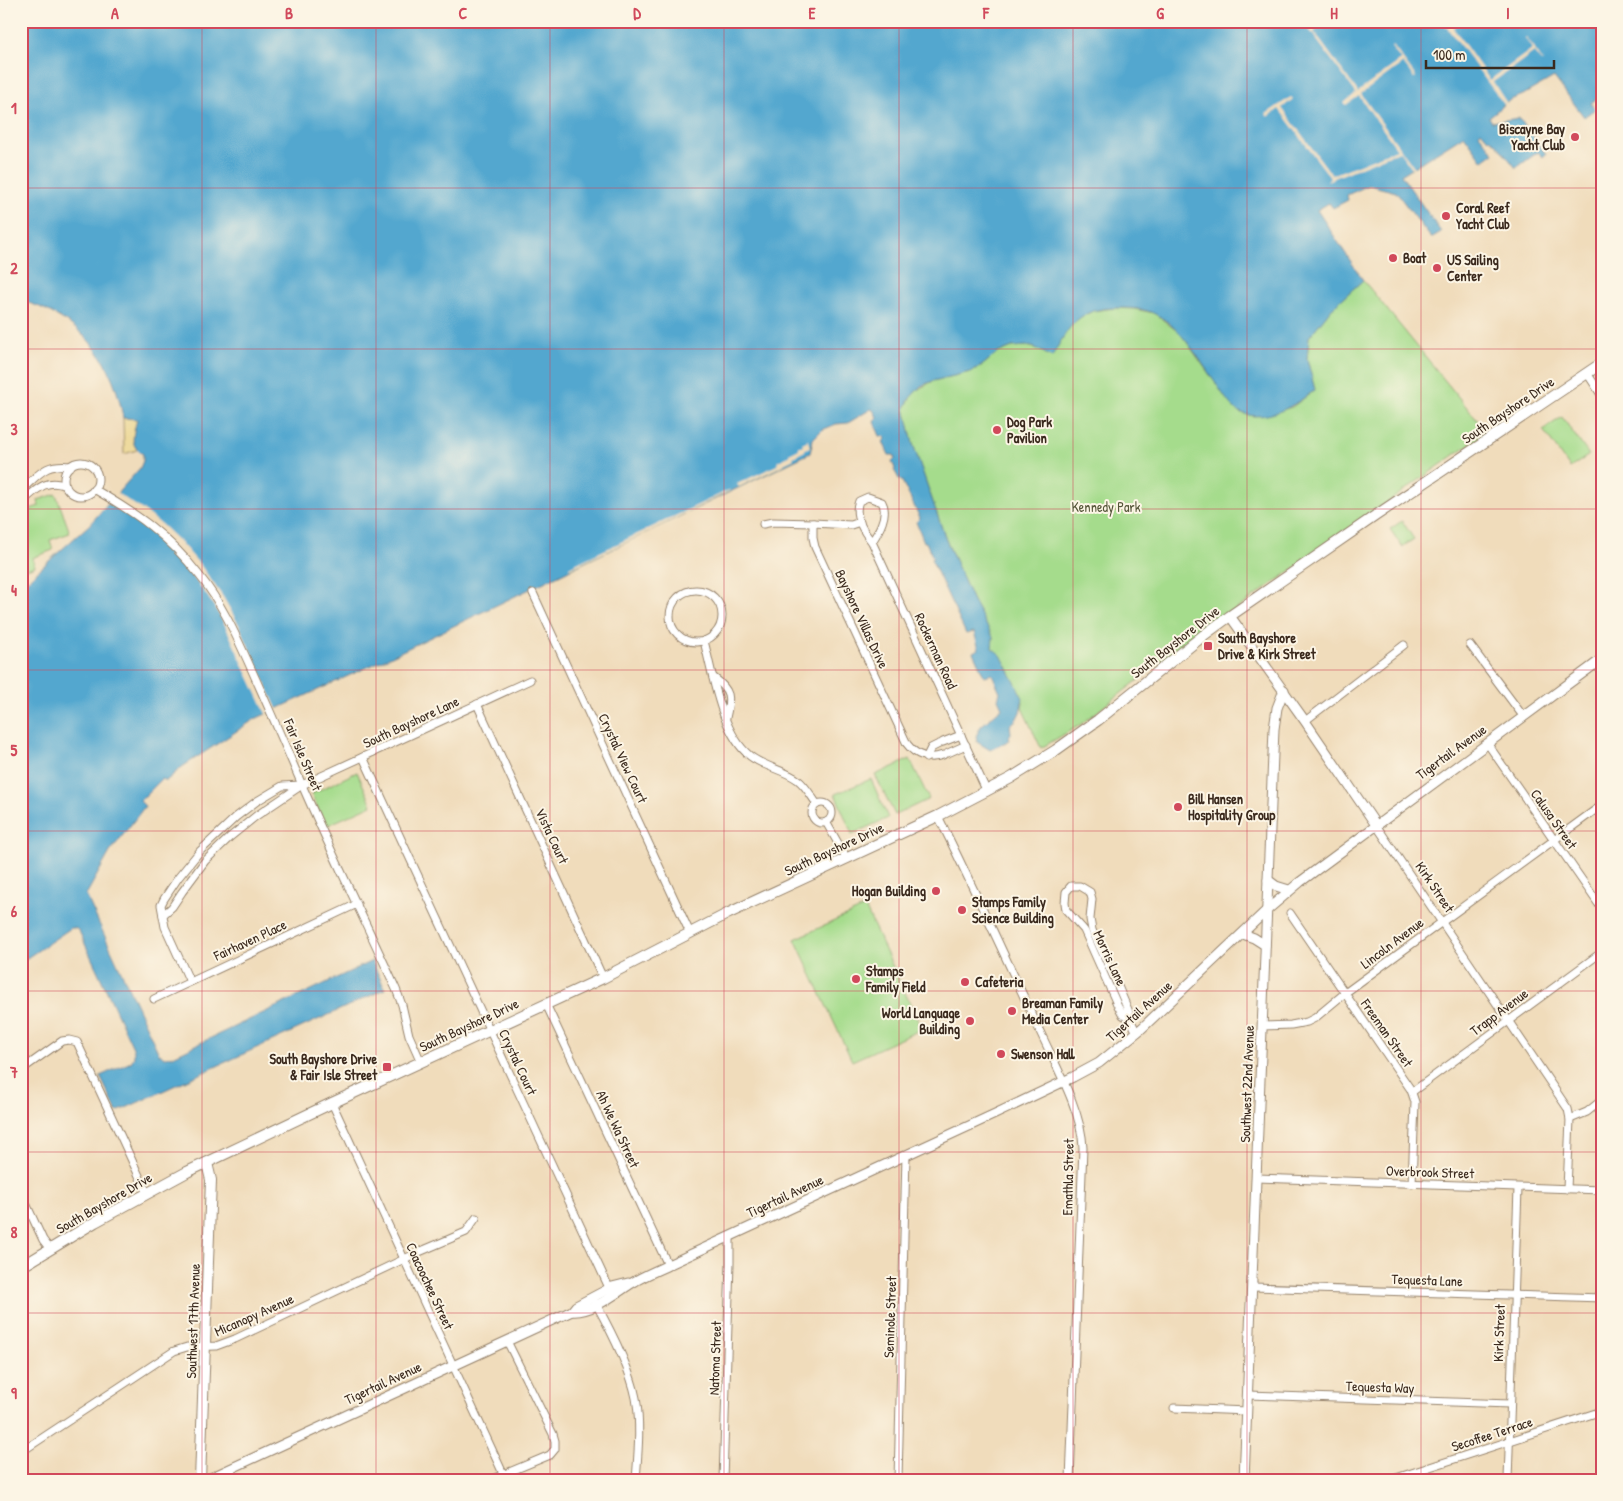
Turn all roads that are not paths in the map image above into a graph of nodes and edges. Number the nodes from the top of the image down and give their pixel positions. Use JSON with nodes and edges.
{"nodes":[{"id":1,"x":1602,"y":363,"type":"edge"},
{"id":2,"x":1587,"y":373,"type":"junction"},
{"id":3,"x":1602,"y":396,"type":"edge"},
{"id":4,"x":71,"y":466,"type":"junction"},
{"id":5,"x":66,"y":486,"type":"junction"},
{"id":6,"x":94,"y":489,"type":"junction"},
{"id":7,"x":21,"y":490,"type":"edge"},
{"id":8,"x":21,"y":503,"type":"edge"},
{"id":9,"x":860,"y":522,"type":"junction"},
{"id":10,"x":763,"y":524,"type":"dead end"},
{"id":11,"x":813,"y":524,"type":"junction"},
{"id":12,"x":872,"y":542,"type":"junction"},
{"id":13,"x":533,"y":592,"type":"dead end"},
{"id":14,"x":1230,"y":616,"type":"junction"},
{"id":15,"x":704,"y":640,"type":"junction"},
{"id":16,"x":1404,"y":645,"type":"dead end"},
{"id":17,"x":1470,"y":645,"type":"dead end"},
{"id":18,"x":1599,"y":661,"type":"edge"},
{"id":19,"x":1602,"y":672,"type":"edge"},
{"id":20,"x":713,"y":677,"type":"junction"},
{"id":21,"x":530,"y":680,"type":"dead end"},
{"id":22,"x":1284,"y":690,"type":"junction"},
{"id":23,"x":477,"y":704,"type":"junction"},
{"id":24,"x":1523,"y":716,"type":"junction"},
{"id":25,"x":726,"y":718,"type":"junction"},
{"id":26,"x":1306,"y":721,"type":"junction"},
{"id":27,"x":961,"y":735,"type":"junction"},
{"id":28,"x":1486,"y":743,"type":"junction"},
{"id":29,"x":966,"y":745,"type":"junction"},
{"id":30,"x":364,"y":757,"type":"junction"},
{"id":31,"x":926,"y":758,"type":"junction"},
{"id":32,"x":302,"y":785,"type":"junction"},
{"id":33,"x":987,"y":792,"type":"junction"},
{"id":34,"x":818,"y":804,"type":"junction"},
{"id":35,"x":1602,"y":804,"type":"edge"},
{"id":36,"x":938,"y":816,"type":"junction"},
{"id":37,"x":826,"y":822,"type":"junction"},
{"id":38,"x":1376,"y":825,"type":"junction"},
{"id":39,"x":1553,"y":840,"type":"junction"},
{"id":40,"x":847,"y":859,"type":"junction"},
{"id":41,"x":1268,"y":880,"type":"junction"},
{"id":42,"x":1289,"y":890,"type":"junction"},
{"id":43,"x":357,"y":904,"type":"junction"},
{"id":44,"x":1602,"y":909,"type":"edge"},
{"id":45,"x":1267,"y":910,"type":"junction"},
{"id":46,"x":1290,"y":913,"type":"dead end"},
{"id":47,"x":163,"y":915,"type":"junction"},
{"id":48,"x":1442,"y":922,"type":"junction"},
{"id":49,"x":690,"y":933,"type":"junction"},
{"id":50,"x":1243,"y":934,"type":"junction"},
{"id":51,"x":1265,"y":945,"type":"junction"},
{"id":52,"x":1602,"y":952,"type":"edge"},
{"id":53,"x":603,"y":978,"type":"junction"},
{"id":54,"x":190,"y":982,"type":"junction"},
{"id":55,"x":1345,"y":994,"type":"junction"},
{"id":56,"x":154,"y":998,"type":"dead end"},
{"id":57,"x":546,"y":1004,"type":"junction"},
{"id":58,"x":1130,"y":1019,"type":"junction"},
{"id":59,"x":1509,"y":1020,"type":"junction"},
{"id":60,"x":1262,"y":1026,"type":"junction"},
{"id":61,"x":490,"y":1030,"type":"junction"},
{"id":62,"x":1137,"y":1033,"type":"junction"},
{"id":63,"x":421,"y":1062,"type":"junction"},
{"id":64,"x":21,"y":1070,"type":"edge"},
{"id":65,"x":1063,"y":1082,"type":"junction"},
{"id":66,"x":1412,"y":1092,"type":"junction"},
{"id":67,"x":1602,"y":1100,"type":"edge"},
{"id":68,"x":332,"y":1103,"type":"junction"},
{"id":69,"x":1570,"y":1119,"type":"junction"},
{"id":70,"x":906,"y":1155,"type":"junction"},
{"id":71,"x":207,"y":1163,"type":"junction"},
{"id":72,"x":1257,"y":1178,"type":"junction"},
{"id":73,"x":1412,"y":1184,"type":"junction"},
{"id":74,"x":1518,"y":1188,"type":"junction"},
{"id":75,"x":1567,"y":1189,"type":"junction"},
{"id":76,"x":1602,"y":1190,"type":"edge"},
{"id":77,"x":21,"y":1193,"type":"edge"},
{"id":78,"x":147,"y":1193,"type":"junction"},
{"id":79,"x":476,"y":1218,"type":"dead end"},
{"id":80,"x":730,"y":1237,"type":"junction"},
{"id":81,"x":50,"y":1249,"type":"junction"},
{"id":82,"x":404,"y":1260,"type":"junction"},
{"id":83,"x":668,"y":1265,"type":"junction"},
{"id":84,"x":21,"y":1267,"type":"edge"},
{"id":85,"x":1252,"y":1287,"type":"junction"},
{"id":86,"x":611,"y":1291,"type":"junction"},
{"id":87,"x":1514,"y":1296,"type":"junction"},
{"id":88,"x":1602,"y":1298,"type":"edge"},
{"id":89,"x":595,"y":1302,"type":"junction"},
{"id":90,"x":507,"y":1341,"type":"junction"},
{"id":91,"x":206,"y":1346,"type":"junction"},
{"id":92,"x":453,"y":1366,"type":"junction"},
{"id":93,"x":1248,"y":1395,"type":"junction"},
{"id":94,"x":1510,"y":1404,"type":"junction"},
{"id":95,"x":1174,"y":1408,"type":"dead end"},
{"id":96,"x":1247,"y":1411,"type":"junction"},
{"id":97,"x":1602,"y":1412,"type":"edge"},
{"id":98,"x":1509,"y":1441,"type":"junction"},
{"id":99,"x":21,"y":1452,"type":"edge"},
{"id":100,"x":504,"y":1477,"type":"edge"},
{"id":101,"x":200,"y":1480,"type":"edge"},
{"id":102,"x":206,"y":1480,"type":"edge"},
{"id":103,"x":490,"y":1480,"type":"edge"},
{"id":104,"x":636,"y":1480,"type":"edge"},
{"id":105,"x":723,"y":1480,"type":"edge"},
{"id":106,"x":898,"y":1480,"type":"edge"},
{"id":107,"x":1070,"y":1480,"type":"edge"},
{"id":108,"x":1244,"y":1480,"type":"edge"},
{"id":109,"x":1390,"y":1480,"type":"edge"},
{"id":110,"x":1508,"y":1480,"type":"edge"}],
"edges":[{"from":1,"to":2,"type":"main road","name":"South Bayshore Drive"},
{"from":2,"to":3,"type":"street"},
{"from":2,"to":14,"type":"main road","name":"South Bayshore Drive"},
{"from":4,"to":5,"type":"street"},
{"from":4,"to":6,"type":"street"},
{"from":4,"to":7,"type":"street"},
{"from":5,"to":6,"type":"street"},
{"from":5,"to":8,"type":"street"},
{"from":6,"to":32,"type":"street","name":"Fair Isle Street"},
{"from":9,"to":11,"type":"street"},
{"from":9,"to":12,"type":"street","name":"Rockerman Road"},
{"from":9,"to":12,"type":"street"},
{"from":10,"to":11,"type":"street"},
{"from":11,"to":31,"type":"street","name":"Bayshore Villas Drive"},
{"from":12,"to":27,"type":"street","name":"Rockerman Road"},
{"from":13,"to":49,"type":"street","name":"Crystal View Court"},
{"from":14,"to":22,"type":"street","name":"Kirk Street"},
{"from":14,"to":33,"type":"main road","name":"South Bayshore Drive"},
{"from":15,"to":15,"type":"street"},
{"from":15,"to":20,"type":"street"},
{"from":16,"to":26,"type":"street"},
{"from":17,"to":24,"type":"street"},
{"from":18,"to":19,"type":"street"},
{"from":18,"to":24,"type":"street","name":"Tigertail Avenue"},
{"from":20,"to":25,"type":"street"},
{"from":20,"to":25,"type":"street"},
{"from":21,"to":23,"type":"street","name":"South Bayshore Lane"},
{"from":22,"to":26,"type":"street","name":"Kirk Street"},
{"from":22,"to":41,"type":"street","name":"Southwest 22nd Avenue"},
{"from":23,"to":30,"type":"street","name":"South Bayshore Lane"},
{"from":23,"to":53,"type":"street","name":"Vista Court"},
{"from":24,"to":28,"type":"street","name":"Tigertail Avenue"},
{"from":25,"to":34,"type":"street"},
{"from":26,"to":38,"type":"street","name":"Kirk Street"},
{"from":27,"to":29,"type":"street","name":"Rockerman Road"},
{"from":27,"to":31,"type":"street"},
{"from":28,"to":38,"type":"street","name":"Tigertail Avenue"},
{"from":28,"to":39,"type":"street","name":"Calusa Street"},
{"from":29,"to":31,"type":"street"},
{"from":29,"to":33,"type":"street","name":"Rockerman Road"},
{"from":30,"to":32,"type":"street","name":"South Bayshore Lane"},
{"from":30,"to":61,"type":"street","name":"Crystal Court"},
{"from":32,"to":43,"type":"street","name":"Fair Isle Street"},
{"from":32,"to":47,"type":"street","name":"South Bayshore Lane"},
{"from":32,"to":47,"type":"street","name":"South Bayshore Lane"},
{"from":33,"to":36,"type":"main road","name":"South Bayshore Drive"},
{"from":34,"to":37,"type":"street"},
{"from":34,"to":37,"type":"street"},
{"from":35,"to":39,"type":"street","name":"Lincoln Avenue"},
{"from":36,"to":40,"type":"main road","name":"South Bayshore Drive"},
{"from":36,"to":65,"type":"street","name":"Emathla Street"},
{"from":37,"to":40,"type":"street"},
{"from":38,"to":42,"type":"street","name":"Tigertail Avenue"},
{"from":38,"to":48,"type":"street","name":"Kirk Street"},
{"from":39,"to":44,"type":"street","name":"Calusa Street"},
{"from":39,"to":48,"type":"street","name":"Lincoln Avenue"},
{"from":40,"to":49,"type":"main road","name":"South Bayshore Drive"},
{"from":41,"to":42,"type":"street"},
{"from":41,"to":45,"type":"street","name":"Southwest 22nd Avenue"},
{"from":42,"to":45,"type":"street","name":"Tigertail Avenue"},
{"from":43,"to":54,"type":"street","name":"Fairhaven Place"},
{"from":43,"to":63,"type":"street","name":"Fair Isle Street"},
{"from":45,"to":50,"type":"street","name":"Tigertail Avenue"},
{"from":45,"to":51,"type":"street","name":"Southwest 22nd Avenue"},
{"from":46,"to":55,"type":"street","name":"Freeman Street"},
{"from":47,"to":54,"type":"street"},
{"from":48,"to":55,"type":"street","name":"Lincoln Avenue"},
{"from":48,"to":59,"type":"street","name":"Kirk Street"},
{"from":49,"to":53,"type":"main road","name":"South Bayshore Drive"},
{"from":50,"to":51,"type":"street"},
{"from":50,"to":62,"type":"street","name":"Tigertail Avenue"},
{"from":51,"to":60,"type":"street","name":"Southwest 22nd Avenue"},
{"from":52,"to":59,"type":"street","name":"Trapp Avenue"},
{"from":53,"to":57,"type":"main road","name":"South Bayshore Drive"},
{"from":54,"to":56,"type":"street","name":"Fairhaven Place"},
{"from":55,"to":60,"type":"street","name":"Lincoln Avenue"},
{"from":55,"to":66,"type":"street","name":"Freeman Street"},
{"from":57,"to":61,"type":"main road","name":"South Bayshore Drive"},
{"from":57,"to":83,"type":"street","name":"Ah We Wa Street"},
{"from":58,"to":58,"type":"street","name":"Morris Lane"},
{"from":58,"to":62,"type":"street","name":"Morris Lane"},
{"from":59,"to":66,"type":"street","name":"Trapp Avenue"},
{"from":59,"to":69,"type":"street","name":"Kirk Street"},
{"from":60,"to":72,"type":"street","name":"Southwest 22nd Avenue"},
{"from":61,"to":63,"type":"main road","name":"South Bayshore Drive"},
{"from":61,"to":86,"type":"street","name":"Crystal Court"},
{"from":62,"to":65,"type":"street","name":"Tigertail Avenue"},
{"from":63,"to":68,"type":"main road","name":"South Bayshore Drive"},
{"from":64,"to":78,"type":"street"},
{"from":65,"to":70,"type":"street","name":"Tigertail Avenue"},
{"from":65,"to":107,"type":"street","name":"Emathla Street"},
{"from":66,"to":73,"type":"street","name":"Freeman Street"},
{"from":67,"to":69,"type":"street"},
{"from":68,"to":71,"type":"main road","name":"South Bayshore Drive"},
{"from":68,"to":82,"type":"street","name":"Coacoochee Street"},
{"from":69,"to":75,"type":"street","name":"Kirk Street"},
{"from":70,"to":80,"type":"street","name":"Tigertail Avenue"},
{"from":70,"to":106,"type":"street","name":"Seminole Street"},
{"from":71,"to":78,"type":"main road","name":"South Bayshore Drive"},
{"from":71,"to":91,"type":"main road","name":"Southwest 17th Avenue"},
{"from":72,"to":73,"type":"street","name":"Overbrook Street"},
{"from":72,"to":85,"type":"street","name":"Southwest 22nd Avenue"},
{"from":73,"to":74,"type":"street","name":"Overbrook Street"},
{"from":74,"to":75,"type":"street","name":"Overbrook Street"},
{"from":74,"to":87,"type":"street","name":"Kirk Street"},
{"from":75,"to":76,"type":"street","name":"Overbrook Street"},
{"from":77,"to":81,"type":"street"},
{"from":78,"to":81,"type":"main road","name":"South Bayshore Drive"},
{"from":79,"to":82,"type":"street","name":"Micanopy Avenue"},
{"from":80,"to":83,"type":"street","name":"Tigertail Avenue"},
{"from":80,"to":105,"type":"street","name":"Natoma Street"},
{"from":81,"to":84,"type":"main road","name":"South Bayshore Drive"},
{"from":82,"to":91,"type":"street","name":"Micanopy Avenue"},
{"from":82,"to":92,"type":"street","name":"Coacoochee Street"},
{"from":83,"to":86,"type":"street","name":"Tigertail Avenue"},
{"from":85,"to":87,"type":"street","name":"Tequesta Lane"},
{"from":85,"to":93,"type":"street","name":"Southwest 22nd Avenue"},
{"from":86,"to":89,"type":"street","name":"Tigertail Avenue"},
{"from":87,"to":88,"type":"street","name":"Tequesta Lane"},
{"from":87,"to":94,"type":"street","name":"Kirk Street"},
{"from":89,"to":90,"type":"street","name":"Tigertail Avenue"},
{"from":89,"to":104,"type":"street"},
{"from":90,"to":92,"type":"street","name":"Tigertail Avenue"},
{"from":90,"to":100,"type":"street"},
{"from":91,"to":99,"type":"street","name":"Micanopy Avenue"},
{"from":91,"to":101,"type":"main road","name":"Southwest 17th Avenue"},
{"from":92,"to":100,"type":"street","name":"Coacoochee Street"},
{"from":92,"to":102,"type":"street","name":"Tigertail Avenue"},
{"from":93,"to":94,"type":"street","name":"Tequesta Way"},
{"from":93,"to":96,"type":"street","name":"Southwest 22nd Avenue"},
{"from":94,"to":98,"type":"street","name":"Kirk Street"},
{"from":95,"to":96,"type":"street"},
{"from":96,"to":108,"type":"street","name":"Southwest 22nd Avenue"},
{"from":97,"to":98,"type":"street","name":"Secoffee Terrace"},
{"from":98,"to":109,"type":"street","name":"Secoffee Terrace"},
{"from":98,"to":110,"type":"street","name":"Kirk Street"},
{"from":100,"to":103,"type":"street"}]}
